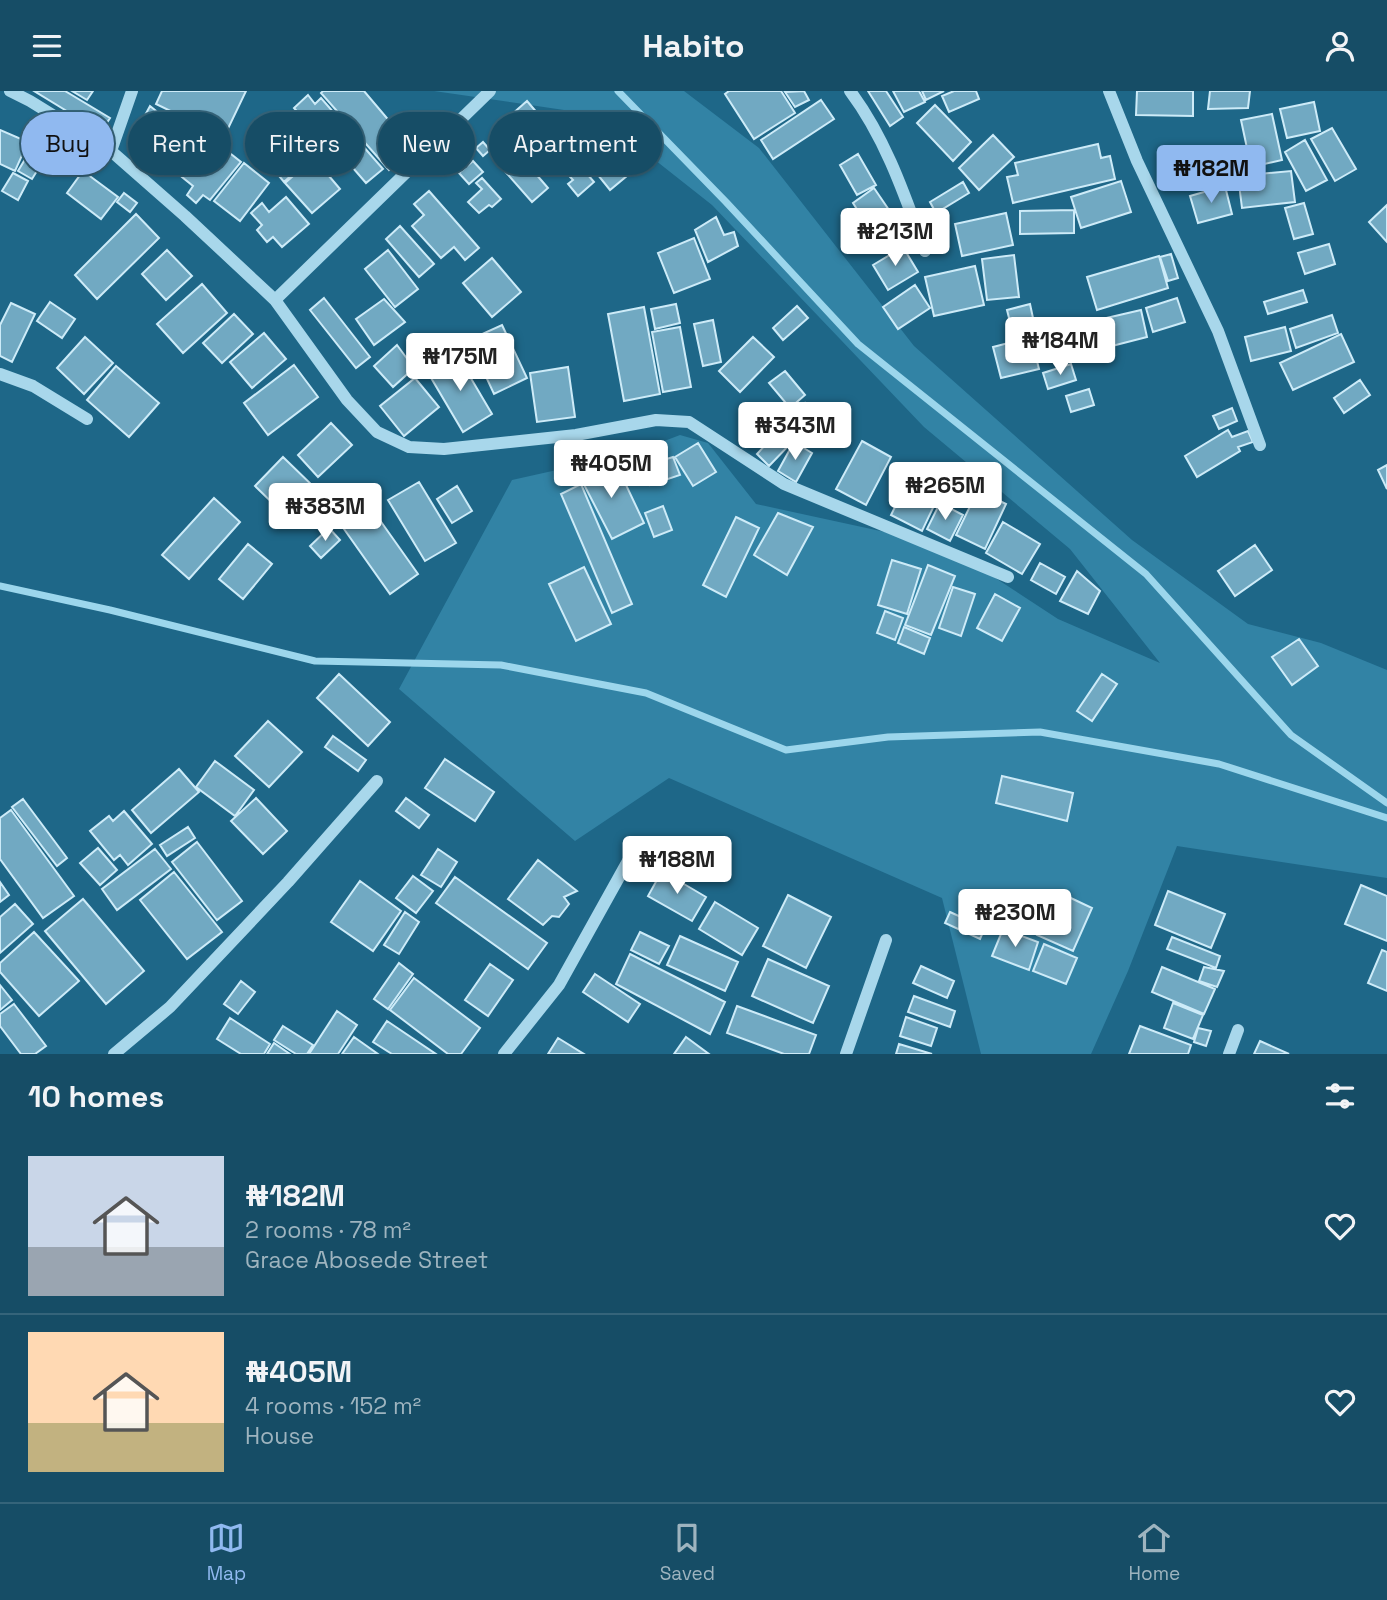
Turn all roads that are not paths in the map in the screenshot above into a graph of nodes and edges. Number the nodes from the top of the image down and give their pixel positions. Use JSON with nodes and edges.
{"nodes":[{"id":1,"x":9,"y":91,"type":"edge"},
{"id":2,"x":132,"y":91,"type":"edge"},
{"id":3,"x":490,"y":91,"type":"edge"},
{"id":4,"x":850,"y":91,"type":"edge"},
{"id":5,"x":1109,"y":91,"type":"edge"},
{"id":6,"x":48,"y":112,"type":"edge"},
{"id":7,"x":114,"y":142,"type":"edge"},
{"id":8,"x":114,"y":154,"type":"edge"},
{"id":9,"x":925,"y":251,"type":"dead end"},
{"id":10,"x":275,"y":300,"type":"junction"},
{"id":11,"x":0,"y":374,"type":"edge"},
{"id":12,"x":87,"y":419,"type":"dead end"},
{"id":13,"x":1260,"y":445,"type":"dead end"},
{"id":14,"x":1008,"y":576,"type":"dead end"},
{"id":15,"x":377,"y":781,"type":"dead end"},
{"id":16,"x":628,"y":861,"type":"dead end"},
{"id":17,"x":886,"y":940,"type":"dead end"},
{"id":18,"x":1238,"y":1030,"type":"dead end"},
{"id":19,"x":114,"y":1054,"type":"edge"},
{"id":20,"x":504,"y":1054,"type":"edge"},
{"id":21,"x":846,"y":1054,"type":"edge"},
{"id":22,"x":1229,"y":1054,"type":"edge"}],
"edges":[{"from":1,"to":6,"type":"street"},
{"from":2,"to":7,"type":"street"},
{"from":3,"to":10,"type":"street"},
{"from":4,"to":9,"type":"street"},
{"from":5,"to":13,"type":"street"},
{"from":8,"to":10,"type":"street"},
{"from":10,"to":14,"type":"street"},
{"from":11,"to":12,"type":"street"},
{"from":15,"to":19,"type":"street"},
{"from":16,"to":20,"type":"street"},
{"from":17,"to":21,"type":"street"},
{"from":18,"to":22,"type":"street"}]}
